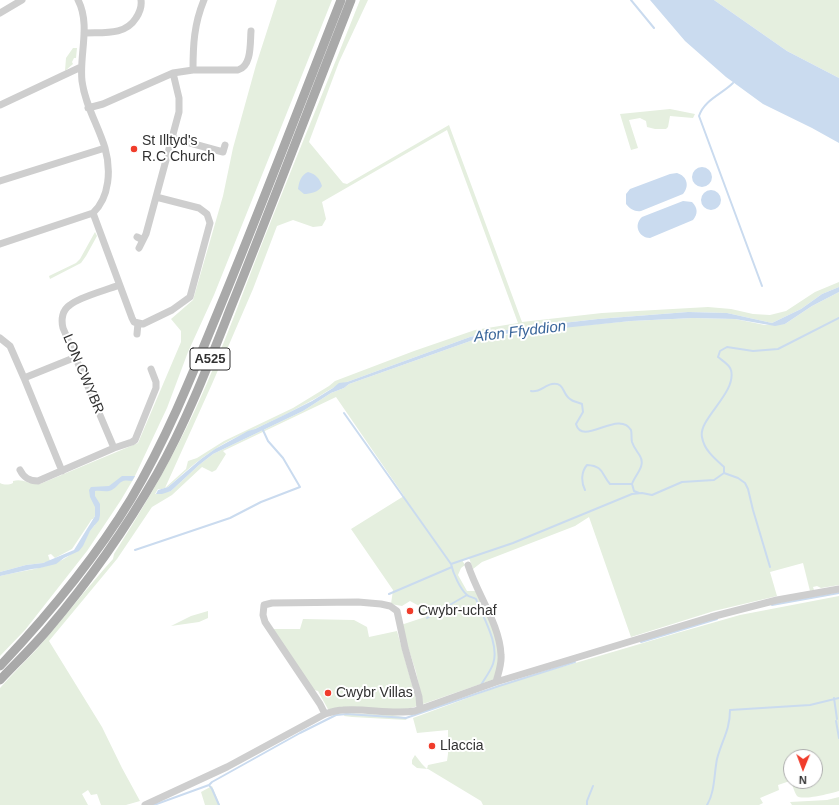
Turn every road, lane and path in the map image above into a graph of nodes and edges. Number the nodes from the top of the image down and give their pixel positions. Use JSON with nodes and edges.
{"nodes":[{"id":1,"x":22,"y":0,"type":"edge"},
{"id":2,"x":78,"y":0,"type":"edge"},
{"id":3,"x":141,"y":0,"type":"edge"},
{"id":4,"x":204,"y":0,"type":"edge"},
{"id":5,"x":341,"y":0,"type":"edge"},
{"id":6,"x":351,"y":0,"type":"edge"},
{"id":7,"x":0,"y":13,"type":"edge"},
{"id":8,"x":251,"y":31,"type":"dead end"},
{"id":9,"x":84,"y":33,"type":"junction"},
{"id":10,"x":81,"y":67,"type":"junction"},
{"id":11,"x":193,"y":70,"type":"junction"},
{"id":12,"x":173,"y":73,"type":"junction"},
{"id":13,"x":0,"y":105,"type":"edge"},
{"id":14,"x":88,"y":108,"type":"junction"},
{"id":15,"x":172,"y":138,"type":"junction"},
{"id":16,"x":105,"y":148,"type":"junction"},
{"id":17,"x":226,"y":150,"type":"dead end"},
{"id":18,"x":0,"y":181,"type":"edge"},
{"id":19,"x":156,"y":197,"type":"junction"},
{"id":20,"x":93,"y":213,"type":"junction"},
{"id":21,"x":0,"y":244,"type":"edge"},
{"id":22,"x":139,"y":248,"type":"dead end"},
{"id":23,"x":119,"y":285,"type":"junction"},
{"id":24,"x":138,"y":323,"type":"junction"},
{"id":25,"x":137,"y":334,"type":"dead end"},
{"id":26,"x":0,"y":338,"type":"edge"},
{"id":27,"x":76,"y":357,"type":"junction"},
{"id":28,"x":154,"y":373,"type":"dead end"},
{"id":29,"x":24,"y":378,"type":"junction"},
{"id":30,"x":114,"y":448,"type":"junction"},
{"id":31,"x":62,"y":470,"type":"junction"},
{"id":32,"x":20,"y":475,"type":"dead end"},
{"id":33,"x":468,"y":565,"type":"dead end"},
{"id":34,"x":839,"y":589,"type":"edge"},
{"id":35,"x":0,"y":666,"type":"edge"},
{"id":36,"x":0,"y":680,"type":"edge"},
{"id":37,"x":496,"y":682,"type":"junction"},
{"id":38,"x":420,"y":709,"type":"junction"},
{"id":39,"x":325,"y":714,"type":"junction"},
{"id":40,"x":145,"y":805,"type":"edge"}],
"edges":[{"from":1,"to":7,"type":"street"},
{"from":2,"to":9,"type":"street"},
{"from":3,"to":9,"type":"street"},
{"from":4,"to":11,"type":"street"},
{"from":5,"to":35,"type":"main road","number":"A525"},
{"from":6,"to":36,"type":"main road","number":"A525"},
{"from":8,"to":11,"type":"street"},
{"from":9,"to":10,"type":"street"},
{"from":10,"to":13,"type":"street"},
{"from":10,"to":14,"type":"street"},
{"from":11,"to":12,"type":"street"},
{"from":12,"to":14,"type":"street"},
{"from":12,"to":15,"type":"street"},
{"from":14,"to":16,"type":"street"},
{"from":15,"to":17,"type":"street"},
{"from":15,"to":19,"type":"street"},
{"from":16,"to":18,"type":"street"},
{"from":16,"to":20,"type":"street"},
{"from":19,"to":22,"type":"street"},
{"from":19,"to":24,"type":"street"},
{"from":20,"to":21,"type":"street"},
{"from":20,"to":23,"type":"street"},
{"from":23,"to":24,"type":"street"},
{"from":23,"to":27,"type":"street","name":"LON CWYBR"},
{"from":24,"to":25,"type":"street"},
{"from":26,"to":29,"type":"street"},
{"from":27,"to":29,"type":"street"},
{"from":27,"to":30,"type":"street","name":"LON CWYBR"},
{"from":28,"to":30,"type":"street"},
{"from":29,"to":31,"type":"street"},
{"from":30,"to":31,"type":"street"},
{"from":31,"to":32,"type":"street"},
{"from":33,"to":37,"type":"street"},
{"from":34,"to":37,"type":"street"},
{"from":37,"to":38,"type":"street"},
{"from":38,"to":39,"type":"street"},
{"from":38,"to":39,"type":"street"},
{"from":39,"to":40,"type":"street"}]}
